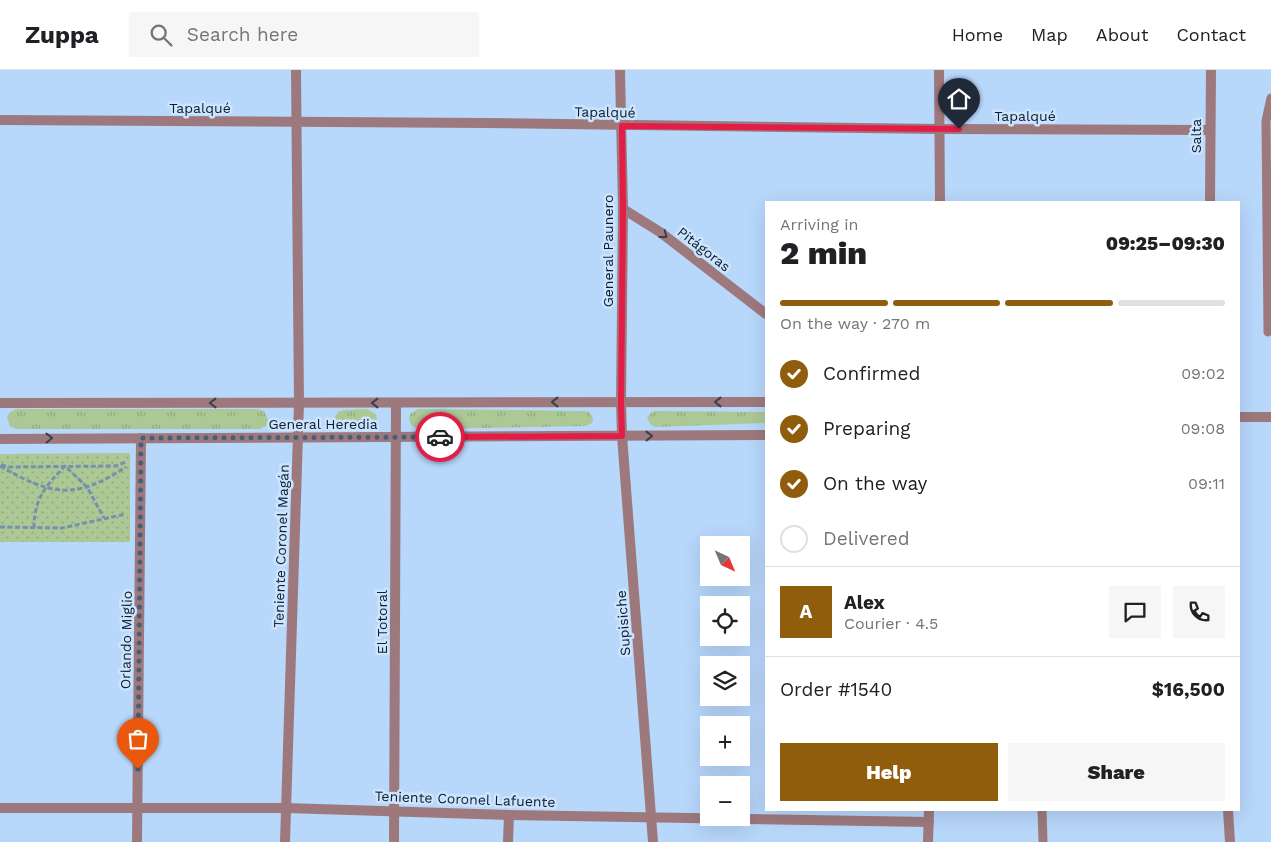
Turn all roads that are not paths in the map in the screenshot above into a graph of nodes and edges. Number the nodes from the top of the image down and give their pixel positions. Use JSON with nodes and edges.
{"nodes":[{"id":1,"x":296,"y":70,"type":"edge"},
{"id":2,"x":620,"y":70,"type":"edge"},
{"id":3,"x":939,"y":70,"type":"edge"},
{"id":4,"x":1211,"y":70,"type":"edge"},
{"id":5,"x":1271,"y":98,"type":"edge"},
{"id":6,"x":0,"y":120,"type":"edge"},
{"id":7,"x":296,"y":122,"type":"junction"},
{"id":8,"x":622,"y":126,"type":"junction"},
{"id":9,"x":939,"y":129,"type":"junction"},
{"id":10,"x":1210,"y":130,"type":"junction"},
{"id":11,"x":940,"y":201,"type":"edge"},
{"id":12,"x":1210,"y":201,"type":"edge"},
{"id":13,"x":623,"y":209,"type":"junction"},
{"id":14,"x":765,"y":313,"type":"edge"},
{"id":15,"x":1268,"y":332,"type":"dead end"},
{"id":16,"x":621,"y":402,"type":"junction"},
{"id":17,"x":765,"y":402,"type":"edge"},
{"id":18,"x":0,"y":403,"type":"edge"},
{"id":19,"x":299,"y":403,"type":"junction"},
{"id":20,"x":396,"y":403,"type":"junction"},
{"id":21,"x":1240,"y":417,"type":"edge"},
{"id":22,"x":1271,"y":417,"type":"edge"},
{"id":23,"x":765,"y":435,"type":"edge"},
{"id":24,"x":622,"y":436,"type":"junction"},
{"id":25,"x":397,"y":437,"type":"junction"},
{"id":26,"x":141,"y":438,"type":"junction"},
{"id":27,"x":298,"y":438,"type":"junction"},
{"id":28,"x":0,"y":439,"type":"edge"},
{"id":29,"x":0,"y":808,"type":"edge"},
{"id":30,"x":138,"y":808,"type":"junction"},
{"id":31,"x":286,"y":808,"type":"junction"},
{"id":32,"x":394,"y":810,"type":"junction"},
{"id":33,"x":929,"y":811,"type":"edge"},
{"id":34,"x":1042,"y":811,"type":"edge"},
{"id":35,"x":1228,"y":811,"type":"edge"},
{"id":36,"x":509,"y":815,"type":"junction"},
{"id":37,"x":652,"y":817,"type":"junction"},
{"id":38,"x":929,"y":822,"type":"junction"},
{"id":39,"x":137,"y":842,"type":"edge"},
{"id":40,"x":285,"y":842,"type":"edge"},
{"id":41,"x":394,"y":842,"type":"edge"},
{"id":42,"x":508,"y":842,"type":"edge"},
{"id":43,"x":653,"y":842,"type":"edge"},
{"id":44,"x":928,"y":842,"type":"edge"},
{"id":45,"x":1043,"y":842,"type":"edge"},
{"id":46,"x":1230,"y":842,"type":"edge"}],
"edges":[{"from":1,"to":7,"type":"street","name":"Teniente Coronel Magán"},
{"from":2,"to":8,"type":"street","name":"General Paunero"},
{"from":3,"to":9,"type":"street"},
{"from":4,"to":10,"type":"street","name":"Salta"},
{"from":5,"to":15,"type":"lane"},
{"from":6,"to":7,"type":"street","name":"Tapalqué"},
{"from":7,"to":8,"type":"street","name":"Tapalqué"},
{"from":7,"to":19,"type":"street","name":"Teniente Coronel Magán"},
{"from":8,"to":9,"type":"street","name":"Tapalqué"},
{"from":8,"to":13,"type":"street","name":"General Paunero"},
{"from":9,"to":10,"type":"street","name":"Tapalqué"},
{"from":9,"to":11,"type":"street"},
{"from":10,"to":12,"type":"street","name":"Salta"},
{"from":13,"to":14,"type":"street","name":"Pitágoras","one_way":true},
{"from":13,"to":16,"type":"street","name":"General Paunero"},
{"from":17,"to":16,"type":"street","name":"General Heredia","one_way":true},
{"from":16,"to":20,"type":"street","name":"General Heredia","one_way":true},
{"from":16,"to":24,"type":"street","name":"Supisiche"},
{"from":19,"to":18,"type":"street","name":"General Heredia","one_way":true},
{"from":20,"to":19,"type":"street","name":"General Heredia","one_way":true},
{"from":19,"to":27,"type":"street","name":"Teniente Coronel Magán"},
{"from":20,"to":25,"type":"street","name":"El Totoral"},
{"from":21,"to":22,"type":"street"},
{"from":24,"to":23,"type":"street","name":"General Heredia","one_way":true},
{"from":24,"to":25,"type":"street","name":"General Heredia"},
{"from":24,"to":37,"type":"street","name":"Supisiche"},
{"from":25,"to":27,"type":"street","name":"General Heredia"},
{"from":25,"to":32,"type":"street","name":"El Totoral"},
{"from":26,"to":27,"type":"street","name":"General Heredia"},
{"from":28,"to":26,"type":"street","name":"General Heredia","one_way":true},
{"from":26,"to":30,"type":"street","name":"Orlando Miglio"},
{"from":27,"to":31,"type":"street","name":"Teniente Coronel Magán"},
{"from":29,"to":30,"type":"street","name":"Teniente Coronel Lafuente"},
{"from":30,"to":31,"type":"street","name":"Teniente Coronel Lafuente"},
{"from":30,"to":39,"type":"street","name":"Orlando Miglio"},
{"from":31,"to":32,"type":"street","name":"Teniente Coronel Lafuente"},
{"from":31,"to":40,"type":"street","name":"Teniente Coronel Magán"},
{"from":32,"to":36,"type":"street","name":"Teniente Coronel Lafuente"},
{"from":32,"to":41,"type":"street","name":"El Totoral"},
{"from":33,"to":38,"type":"street"},
{"from":34,"to":45,"type":"lane"},
{"from":35,"to":46,"type":"street"},
{"from":36,"to":37,"type":"street","name":"Teniente Coronel Lafuente"},
{"from":36,"to":42,"type":"street"},
{"from":37,"to":38,"type":"street","name":"Teniente Coronel Lafuente"},
{"from":37,"to":43,"type":"street","name":"Supisiche"},
{"from":38,"to":44,"type":"street"}]}
